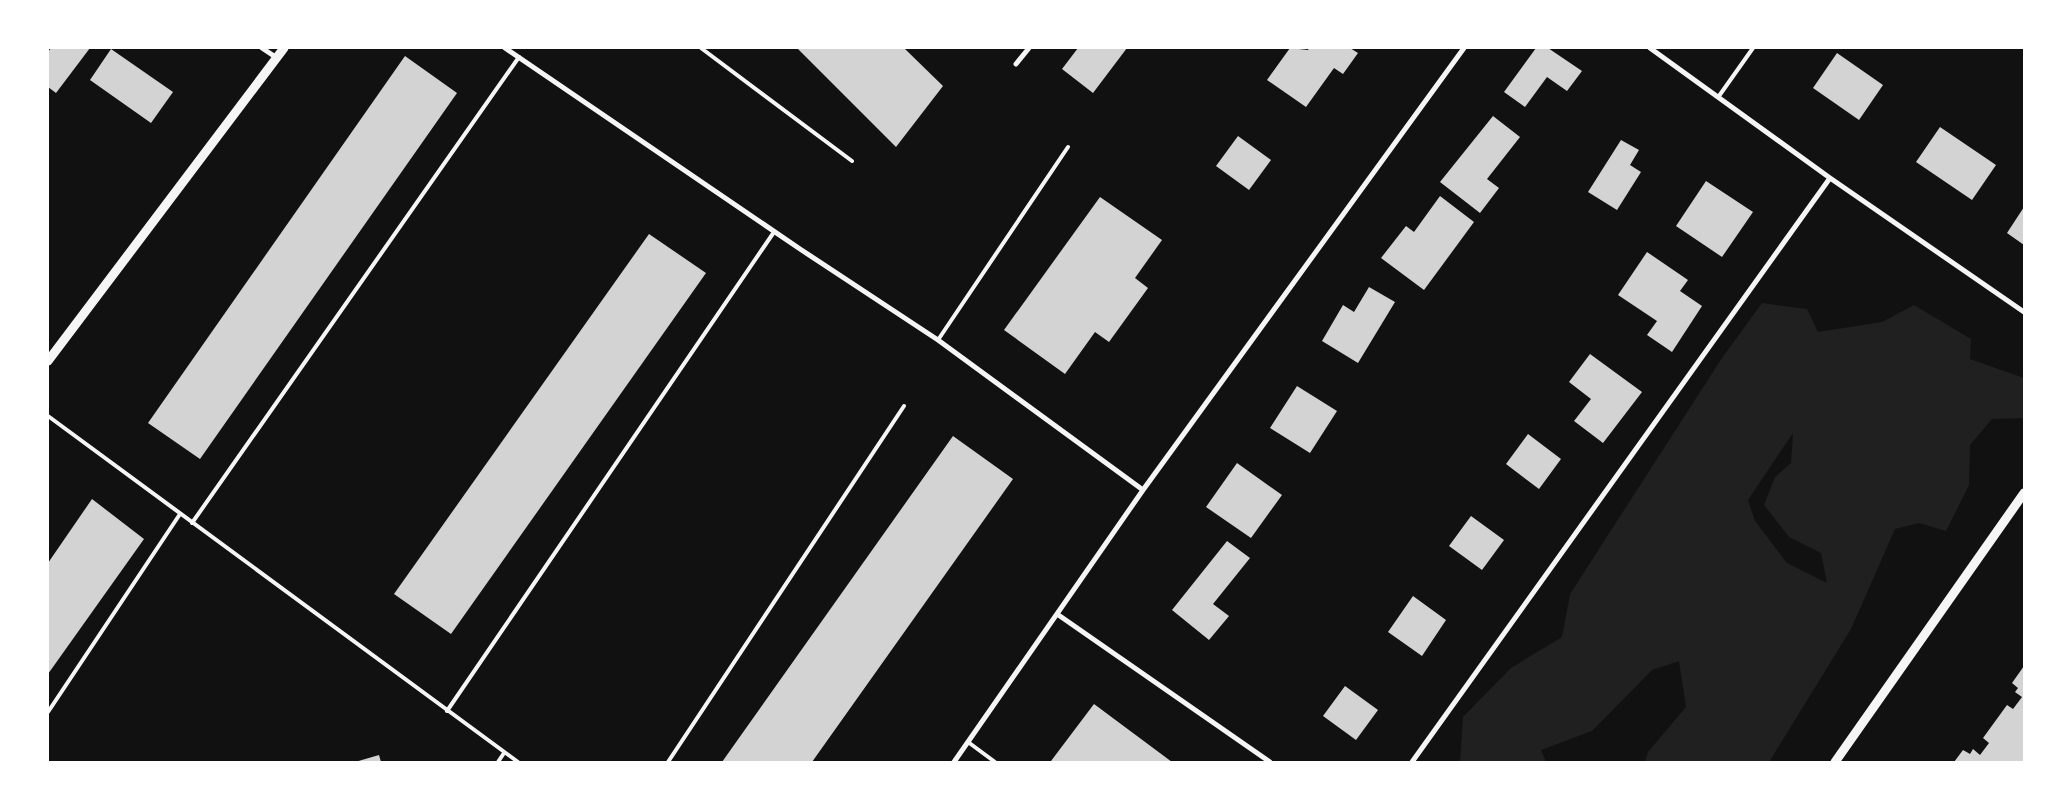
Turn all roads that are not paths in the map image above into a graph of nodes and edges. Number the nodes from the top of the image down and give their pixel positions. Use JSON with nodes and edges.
{"nodes":[{"id":1,"x":262,"y":48,"type":"edge"},
{"id":2,"x":284,"y":48,"type":"edge"},
{"id":3,"x":505,"y":48,"type":"edge"},
{"id":4,"x":701,"y":48,"type":"edge"},
{"id":5,"x":1028,"y":48,"type":"edge"},
{"id":6,"x":1464,"y":48,"type":"edge"},
{"id":7,"x":1650,"y":48,"type":"edge"},
{"id":8,"x":1753,"y":48,"type":"edge"},
{"id":9,"x":519,"y":57,"type":"junction"},
{"id":10,"x":277,"y":58,"type":"junction"},
{"id":11,"x":1016,"y":64,"type":"dead end"},
{"id":12,"x":1719,"y":96,"type":"junction"},
{"id":13,"x":1068,"y":147,"type":"dead end"},
{"id":14,"x":852,"y":160,"type":"dead end"},
{"id":15,"x":1830,"y":178,"type":"junction"},
{"id":16,"x":774,"y":232,"type":"junction"},
{"id":17,"x":2024,"y":312,"type":"edge"},
{"id":18,"x":938,"y":340,"type":"junction"},
{"id":19,"x":48,"y":361,"type":"edge"},
{"id":20,"x":904,"y":406,"type":"dead end"},
{"id":21,"x":48,"y":416,"type":"edge"},
{"id":22,"x":1143,"y":490,"type":"junction"},
{"id":23,"x":2024,"y":493,"type":"edge"},
{"id":24,"x":180,"y":514,"type":"junction"},
{"id":25,"x":192,"y":523,"type":"junction"},
{"id":26,"x":1057,"y":614,"type":"junction"},
{"id":27,"x":447,"y":711,"type":"junction"},
{"id":28,"x":48,"y":712,"type":"edge"},
{"id":29,"x":968,"y":742,"type":"junction"},
{"id":30,"x":504,"y":753,"type":"junction"},
{"id":31,"x":498,"y":762,"type":"edge"},
{"id":32,"x":518,"y":762,"type":"edge"},
{"id":33,"x":668,"y":762,"type":"edge"},
{"id":34,"x":954,"y":762,"type":"edge"},
{"id":35,"x":995,"y":762,"type":"edge"},
{"id":36,"x":1270,"y":762,"type":"edge"},
{"id":37,"x":1412,"y":762,"type":"edge"},
{"id":38,"x":1835,"y":762,"type":"edge"}],
"edges":[{"from":1,"to":10,"type":"street"},
{"from":2,"to":10,"type":"street"},
{"from":3,"to":9,"type":"street"},
{"from":4,"to":14,"type":"lane"},
{"from":5,"to":11,"type":"street"},
{"from":6,"to":22,"type":"street"},
{"from":7,"to":12,"type":"street"},
{"from":8,"to":12,"type":"lane"},
{"from":9,"to":16,"type":"street"},
{"from":9,"to":25,"type":"lane"},
{"from":10,"to":19,"type":"street"},
{"from":12,"to":15,"type":"street"},
{"from":13,"to":18,"type":"lane"},
{"from":15,"to":17,"type":"street"},
{"from":15,"to":37,"type":"street"},
{"from":16,"to":18,"type":"street"},
{"from":16,"to":27,"type":"lane"},
{"from":18,"to":22,"type":"street"},
{"from":20,"to":33,"type":"lane"},
{"from":21,"to":24,"type":"lane"},
{"from":22,"to":26,"type":"street"},
{"from":23,"to":38,"type":"street"},
{"from":24,"to":25,"type":"lane"},
{"from":24,"to":28,"type":"lane"},
{"from":25,"to":27,"type":"lane"},
{"from":26,"to":29,"type":"street"},
{"from":26,"to":36,"type":"street"},
{"from":27,"to":30,"type":"lane"},
{"from":29,"to":34,"type":"street"},
{"from":29,"to":35,"type":"lane"},
{"from":30,"to":31,"type":"lane"},
{"from":30,"to":32,"type":"lane"}]}
